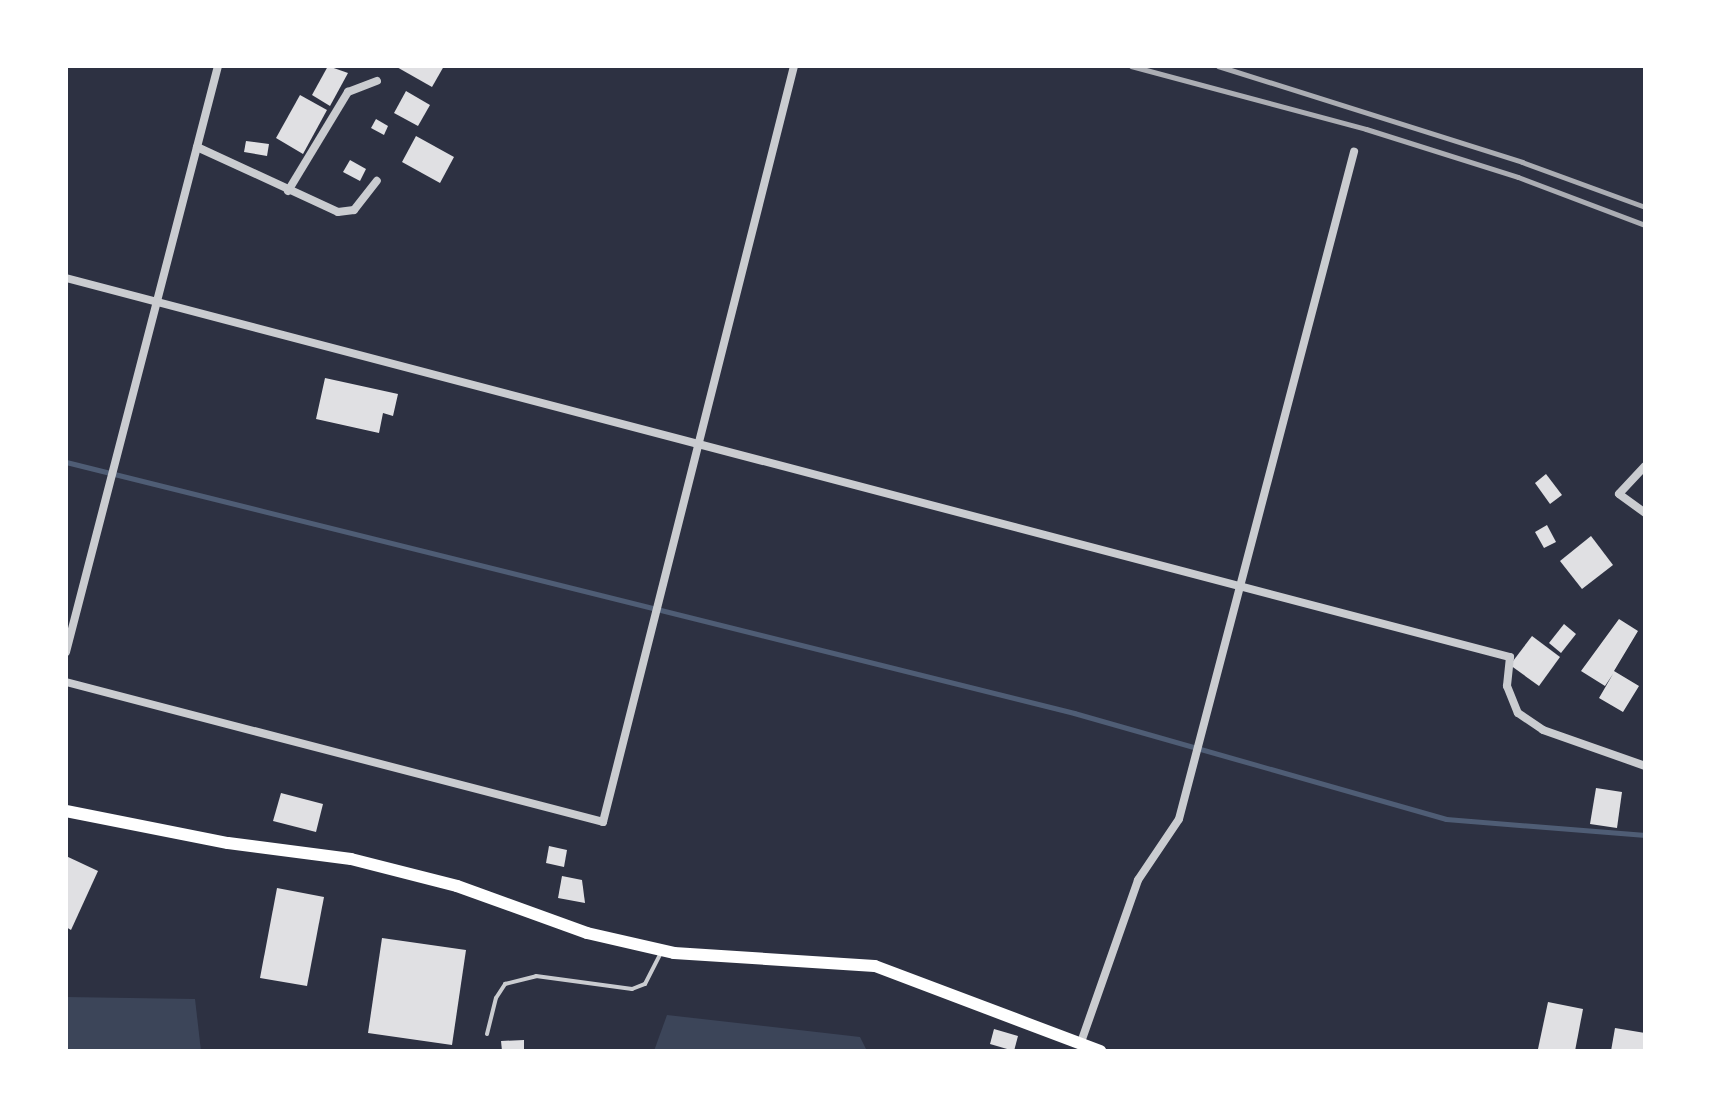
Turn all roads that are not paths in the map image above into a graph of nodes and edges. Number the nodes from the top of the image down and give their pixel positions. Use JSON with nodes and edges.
{"nodes":[{"id":1,"x":218,"y":66,"type":"edge"},
{"id":2,"x":794,"y":66,"type":"edge"},
{"id":3,"x":377,"y":81,"type":"dead end"},
{"id":4,"x":197,"y":147,"type":"junction"},
{"id":5,"x":1354,"y":152,"type":"dead end"},
{"id":6,"x":377,"y":181,"type":"dead end"},
{"id":7,"x":288,"y":191,"type":"junction"},
{"id":8,"x":66,"y":278,"type":"edge"},
{"id":9,"x":158,"y":302,"type":"junction"},
{"id":10,"x":700,"y":444,"type":"junction"},
{"id":11,"x":1645,"y":466,"type":"edge"},
{"id":12,"x":1645,"y":513,"type":"edge"},
{"id":13,"x":1240,"y":584,"type":"junction"},
{"id":14,"x":66,"y":652,"type":"edge"},
{"id":15,"x":66,"y":682,"type":"edge"},
{"id":16,"x":1645,"y":766,"type":"edge"},
{"id":17,"x":66,"y":811,"type":"edge"},
{"id":18,"x":661,"y":950,"type":"junction"},
{"id":19,"x":487,"y":1034,"type":"dead end"},
{"id":20,"x":1080,"y":1045,"type":"junction"},
{"id":21,"x":1100,"y":1051,"type":"edge"}],
"edges":[{"from":1,"to":4,"type":"street"},
{"from":2,"to":10,"type":"street"},
{"from":3,"to":7,"type":"street"},
{"from":4,"to":7,"type":"street"},
{"from":4,"to":9,"type":"street"},
{"from":5,"to":13,"type":"street"},
{"from":6,"to":7,"type":"street"},
{"from":8,"to":9,"type":"street"},
{"from":9,"to":10,"type":"street"},
{"from":9,"to":14,"type":"street"},
{"from":10,"to":13,"type":"street"},
{"from":10,"to":15,"type":"street"},
{"from":11,"to":12,"type":"street"},
{"from":13,"to":16,"type":"street"},
{"from":13,"to":20,"type":"street"},
{"from":17,"to":18,"type":"main road"},
{"from":18,"to":19,"type":"lane"},
{"from":18,"to":20,"type":"main road"},
{"from":20,"to":21,"type":"main road"}]}
